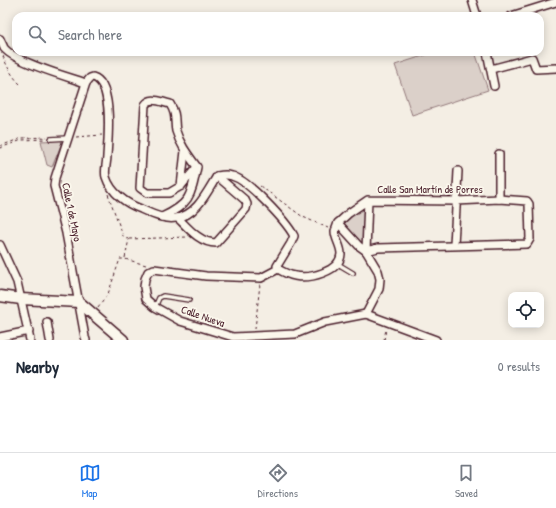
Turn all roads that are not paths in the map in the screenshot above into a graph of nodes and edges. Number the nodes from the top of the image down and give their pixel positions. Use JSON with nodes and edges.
{"nodes":[{"id":1,"x":472,"y":0,"type":"edge"},
{"id":2,"x":556,"y":2,"type":"edge"},
{"id":3,"x":476,"y":12,"type":"edge"},
{"id":4,"x":532,"y":12,"type":"edge"},
{"id":5,"x":0,"y":39,"type":"edge"},
{"id":6,"x":12,"y":53,"type":"edge"},
{"id":7,"x":17,"y":56,"type":"edge"},
{"id":8,"x":488,"y":56,"type":"edge"},
{"id":9,"x":530,"y":56,"type":"edge"},
{"id":10,"x":532,"y":56,"type":"edge"},
{"id":11,"x":556,"y":68,"type":"edge"},
{"id":12,"x":491,"y":69,"type":"junction"},
{"id":13,"x":86,"y":83,"type":"junction"},
{"id":14,"x":494,"y":86,"type":"dead end"},
{"id":15,"x":69,"y":138,"type":"junction"},
{"id":16,"x":51,"y":139,"type":"road end"},
{"id":17,"x":185,"y":151,"type":"junction"},
{"id":18,"x":499,"y":154,"type":"dead end"},
{"id":19,"x":197,"y":167,"type":"junction"},
{"id":20,"x":458,"y":171,"type":"dead end"},
{"id":21,"x":217,"y":176,"type":"junction"},
{"id":22,"x":181,"y":186,"type":"junction"},
{"id":23,"x":499,"y":199,"type":"junction"},
{"id":24,"x":368,"y":200,"type":"junction"},
{"id":25,"x":456,"y":201,"type":"junction"},
{"id":26,"x":162,"y":218,"type":"junction"},
{"id":27,"x":178,"y":218,"type":"junction"},
{"id":28,"x":338,"y":223,"type":"junction"},
{"id":29,"x":0,"y":245,"type":"edge"},
{"id":30,"x":454,"y":245,"type":"junction"},
{"id":31,"x":366,"y":251,"type":"junction"},
{"id":32,"x":338,"y":264,"type":"junction"},
{"id":33,"x":278,"y":270,"type":"junction"},
{"id":34,"x":353,"y":273,"type":"dead end"},
{"id":35,"x":0,"y":296,"type":"edge"},
{"id":36,"x":22,"y":299,"type":"junction"},
{"id":37,"x":189,"y":300,"type":"dead end"},
{"id":38,"x":79,"y":302,"type":"junction"},
{"id":39,"x":154,"y":307,"type":"junction"},
{"id":40,"x":366,"y":314,"type":"junction"},
{"id":41,"x":47,"y":322,"type":"dead end"},
{"id":42,"x":28,"y":331,"type":"junction"},
{"id":43,"x":0,"y":337,"type":"edge"},
{"id":44,"x":233,"y":339,"type":"edge"},
{"id":45,"x":30,"y":340,"type":"edge"},
{"id":46,"x":50,"y":340,"type":"edge"},
{"id":47,"x":86,"y":340,"type":"edge"},
{"id":48,"x":123,"y":340,"type":"edge"},
{"id":49,"x":436,"y":340,"type":"edge"}],
"edges":[{"from":1,"to":3,"type":"street"},
{"from":2,"to":4,"type":"street"},
{"from":5,"to":6,"type":"street"},
{"from":7,"to":13,"type":"street"},
{"from":8,"to":12,"type":"street"},
{"from":9,"to":12,"type":"street"},
{"from":10,"to":11,"type":"street"},
{"from":12,"to":14,"type":"street"},
{"from":13,"to":15,"type":"street","name":"Calle 1 de Mayo"},
{"from":13,"to":26,"type":"street"},
{"from":15,"to":16,"type":"lane"},
{"from":15,"to":38,"type":"street","name":"Calle 1 de Mayo"},
{"from":17,"to":19,"type":"street"},
{"from":17,"to":22,"type":"street"},
{"from":17,"to":22,"type":"street"},
{"from":18,"to":23,"type":"street"},
{"from":19,"to":22,"type":"street"},
{"from":19,"to":26,"type":"street"},
{"from":20,"to":25,"type":"street"},
{"from":21,"to":27,"type":"street"},
{"from":21,"to":27,"type":"street"},
{"from":21,"to":33,"type":"street"},
{"from":23,"to":25,"type":"street","name":"Calle San Martín de Porres"},
{"from":23,"to":30,"type":"street","name":"Calle San Martín de Porres"},
{"from":24,"to":25,"type":"street","name":"Calle San Martín de Porres"},
{"from":24,"to":28,"type":"street","name":"Calle San Martín de Porres"},
{"from":24,"to":31,"type":"street"},
{"from":25,"to":30,"type":"street"},
{"from":26,"to":27,"type":"street"},
{"from":28,"to":31,"type":"street"},
{"from":28,"to":32,"type":"street"},
{"from":29,"to":36,"type":"street"},
{"from":30,"to":31,"type":"street"},
{"from":31,"to":40,"type":"street"},
{"from":32,"to":33,"type":"street"},
{"from":32,"to":34,"type":"lane"},
{"from":33,"to":39,"type":"street"},
{"from":35,"to":36,"type":"street"},
{"from":36,"to":38,"type":"street"},
{"from":36,"to":42,"type":"street"},
{"from":37,"to":39,"type":"lane"},
{"from":38,"to":47,"type":"street","name":"Calle 1 de Mayo"},
{"from":38,"to":48,"type":"street"},
{"from":39,"to":44,"type":"street","name":"Calle Nueva"},
{"from":40,"to":44,"type":"street","name":"Calle Nueva"},
{"from":40,"to":49,"type":"street"},
{"from":41,"to":46,"type":"street"},
{"from":42,"to":43,"type":"street"},
{"from":42,"to":45,"type":"street"}]}
